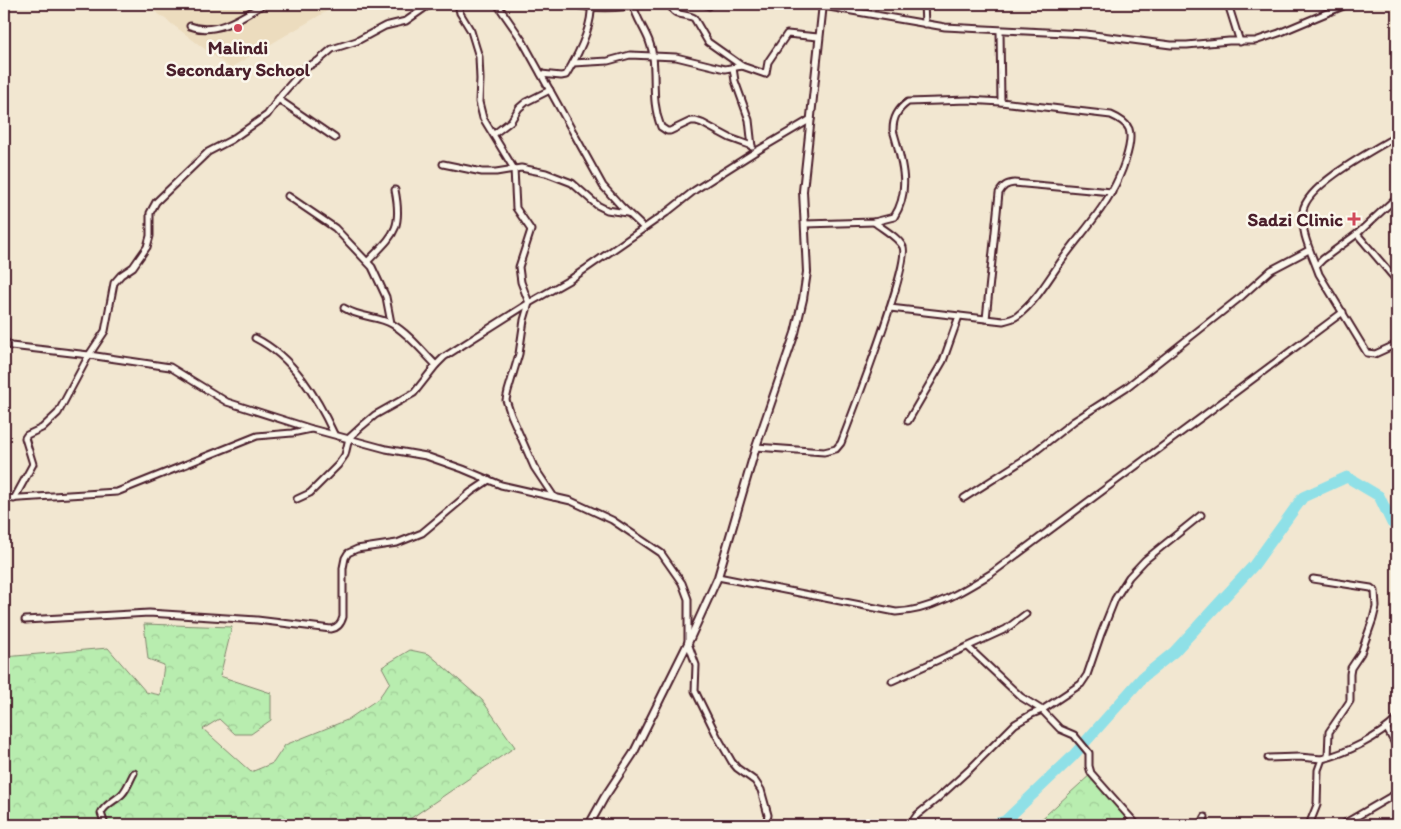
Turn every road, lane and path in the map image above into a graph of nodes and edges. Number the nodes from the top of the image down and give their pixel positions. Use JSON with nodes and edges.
{"nodes":[{"id":1,"x":264,"y":4,"type":"edge"},
{"id":2,"x":435,"y":4,"type":"edge"},
{"id":3,"x":458,"y":4,"type":"edge"},
{"id":4,"x":498,"y":4,"type":"edge"},
{"id":5,"x":572,"y":4,"type":"edge"},
{"id":6,"x":671,"y":4,"type":"edge"},
{"id":7,"x":924,"y":4,"type":"edge"},
{"id":8,"x":1228,"y":4,"type":"edge"},
{"id":9,"x":1348,"y":4,"type":"edge"},
{"id":10,"x":591,"y":5,"type":"edge"},
{"id":11,"x":635,"y":5,"type":"edge"},
{"id":12,"x":823,"y":5,"type":"edge"},
{"id":13,"x":925,"y":24,"type":"junction"},
{"id":14,"x":190,"y":26,"type":"dead end"},
{"id":15,"x":1000,"y":31,"type":"junction"},
{"id":16,"x":818,"y":37,"type":"junction"},
{"id":17,"x":1240,"y":42,"type":"junction"},
{"id":18,"x":653,"y":56,"type":"junction"},
{"id":19,"x":573,"y":63,"type":"junction"},
{"id":20,"x":742,"y":66,"type":"junction"},
{"id":21,"x":733,"y":68,"type":"junction"},
{"id":22,"x":541,"y":74,"type":"junction"},
{"id":23,"x":550,"y":90,"type":"junction"},
{"id":24,"x":278,"y":99,"type":"junction"},
{"id":25,"x":1001,"y":102,"type":"junction"},
{"id":26,"x":811,"y":119,"type":"junction"},
{"id":27,"x":494,"y":134,"type":"junction"},
{"id":28,"x":1397,"y":136,"type":"edge"},
{"id":29,"x":335,"y":138,"type":"dead end"},
{"id":30,"x":752,"y":146,"type":"junction"},
{"id":31,"x":755,"y":152,"type":"junction"},
{"id":32,"x":443,"y":164,"type":"dead end"},
{"id":33,"x":514,"y":169,"type":"junction"},
{"id":34,"x":395,"y":190,"type":"dead end"},
{"id":35,"x":1112,"y":192,"type":"junction"},
{"id":36,"x":288,"y":196,"type":"dead end"},
{"id":37,"x":1397,"y":198,"type":"edge"},
{"id":38,"x":628,"y":213,"type":"junction"},
{"id":39,"x":874,"y":222,"type":"junction"},
{"id":40,"x":804,"y":224,"type":"junction"},
{"id":41,"x":644,"y":228,"type":"junction"},
{"id":42,"x":1357,"y":234,"type":"junction"},
{"id":43,"x":1310,"y":250,"type":"junction"},
{"id":44,"x":368,"y":262,"type":"junction"},
{"id":45,"x":1317,"y":265,"type":"junction"},
{"id":46,"x":1397,"y":280,"type":"edge"},
{"id":47,"x":529,"y":303,"type":"junction"},
{"id":48,"x":344,"y":308,"type":"dead end"},
{"id":49,"x":890,"y":308,"type":"junction"},
{"id":50,"x":1343,"y":312,"type":"junction"},
{"id":51,"x":959,"y":316,"type":"junction"},
{"id":52,"x":986,"y":318,"type":"junction"},
{"id":53,"x":391,"y":323,"type":"junction"},
{"id":54,"x":255,"y":338,"type":"dead end"},
{"id":55,"x":4,"y":341,"type":"edge"},
{"id":56,"x":1397,"y":344,"type":"edge"},
{"id":57,"x":89,"y":355,"type":"junction"},
{"id":58,"x":436,"y":365,"type":"junction"},
{"id":59,"x":908,"y":421,"type":"dead end"},
{"id":60,"x":312,"y":429,"type":"junction"},
{"id":61,"x":334,"y":434,"type":"junction"},
{"id":62,"x":349,"y":438,"type":"junction"},
{"id":63,"x":756,"y":447,"type":"junction"},
{"id":64,"x":488,"y":480,"type":"junction"},
{"id":65,"x":554,"y":497,"type":"junction"},
{"id":66,"x":14,"y":498,"type":"junction"},
{"id":67,"x":964,"y":498,"type":"dead end"},
{"id":68,"x":4,"y":499,"type":"edge"},
{"id":69,"x":297,"y":500,"type":"dead end"},
{"id":70,"x":1201,"y":515,"type":"dead end"},
{"id":71,"x":718,"y":577,"type":"junction"},
{"id":72,"x":1313,"y":579,"type":"dead end"},
{"id":73,"x":1026,"y":614,"type":"dead end"},
{"id":74,"x":26,"y":620,"type":"dead end"},
{"id":75,"x":688,"y":643,"type":"junction"},
{"id":76,"x":968,"y":648,"type":"junction"},
{"id":77,"x":892,"y":681,"type":"dead end"},
{"id":78,"x":1042,"y":710,"type":"junction"},
{"id":79,"x":1397,"y":719,"type":"edge"},
{"id":80,"x":1387,"y":729,"type":"junction"},
{"id":81,"x":1397,"y":746,"type":"edge"},
{"id":82,"x":1328,"y":757,"type":"junction"},
{"id":83,"x":1268,"y":758,"type":"dead end"},
{"id":84,"x":1322,"y":759,"type":"junction"},
{"id":85,"x":134,"y":773,"type":"dead end"},
{"id":86,"x":1397,"y":793,"type":"edge"},
{"id":87,"x":1205,"y":817,"type":"dead end"},
{"id":88,"x":106,"y":825,"type":"edge"},
{"id":89,"x":589,"y":825,"type":"edge"},
{"id":90,"x":766,"y":825,"type":"edge"},
{"id":91,"x":910,"y":825,"type":"edge"},
{"id":92,"x":1137,"y":825,"type":"edge"},
{"id":93,"x":1201,"y":825,"type":"edge"},
{"id":94,"x":1309,"y":825,"type":"edge"},
{"id":95,"x":1342,"y":825,"type":"edge"}],
"edges":[{"from":1,"to":14,"type":"street"},
{"from":2,"to":24,"type":"street"},
{"from":3,"to":27,"type":"street"},
{"from":4,"to":22,"type":"street"},
{"from":5,"to":10,"type":"street"},
{"from":6,"to":20,"type":"street"},
{"from":7,"to":13,"type":"street"},
{"from":8,"to":17,"type":"street"},
{"from":9,"to":17,"type":"street"},
{"from":10,"to":11,"type":"street"},
{"from":10,"to":19,"type":"street"},
{"from":11,"to":18,"type":"street"},
{"from":12,"to":13,"type":"street"},
{"from":12,"to":16,"type":"street"},
{"from":13,"to":15,"type":"street"},
{"from":15,"to":17,"type":"street"},
{"from":15,"to":25,"type":"street"},
{"from":16,"to":20,"type":"street"},
{"from":16,"to":26,"type":"street"},
{"from":18,"to":19,"type":"street"},
{"from":18,"to":21,"type":"street"},
{"from":18,"to":30,"type":"street"},
{"from":19,"to":22,"type":"street"},
{"from":20,"to":21,"type":"street"},
{"from":21,"to":30,"type":"street"},
{"from":22,"to":23,"type":"street"},
{"from":23,"to":27,"type":"street"},
{"from":23,"to":38,"type":"street"},
{"from":24,"to":29,"type":"street"},
{"from":24,"to":57,"type":"street"},
{"from":25,"to":35,"type":"street"},
{"from":25,"to":39,"type":"street"},
{"from":26,"to":31,"type":"street"},
{"from":26,"to":40,"type":"street"},
{"from":27,"to":33,"type":"street"},
{"from":28,"to":43,"type":"street"},
{"from":30,"to":31,"type":"street"},
{"from":31,"to":41,"type":"street"},
{"from":32,"to":33,"type":"street"},
{"from":33,"to":38,"type":"street"},
{"from":33,"to":47,"type":"street"},
{"from":34,"to":44,"type":"street"},
{"from":35,"to":52,"type":"street"},
{"from":35,"to":52,"type":"street"},
{"from":36,"to":44,"type":"street"},
{"from":37,"to":42,"type":"street"},
{"from":38,"to":41,"type":"street"},
{"from":39,"to":40,"type":"street"},
{"from":39,"to":49,"type":"street"},
{"from":40,"to":63,"type":"street"},
{"from":41,"to":47,"type":"street"},
{"from":42,"to":45,"type":"street"},
{"from":42,"to":46,"type":"street"},
{"from":43,"to":45,"type":"street"},
{"from":43,"to":67,"type":"street"},
{"from":44,"to":53,"type":"street"},
{"from":45,"to":50,"type":"street"},
{"from":47,"to":58,"type":"street"},
{"from":47,"to":65,"type":"street"},
{"from":48,"to":53,"type":"street"},
{"from":49,"to":51,"type":"street"},
{"from":49,"to":63,"type":"street"},
{"from":50,"to":56,"type":"street"},
{"from":50,"to":71,"type":"street"},
{"from":51,"to":52,"type":"street"},
{"from":51,"to":59,"type":"street"},
{"from":53,"to":58,"type":"street"},
{"from":54,"to":61,"type":"street"},
{"from":55,"to":57,"type":"street"},
{"from":57,"to":60,"type":"street"},
{"from":57,"to":66,"type":"street"},
{"from":58,"to":62,"type":"street"},
{"from":60,"to":61,"type":"street"},
{"from":60,"to":66,"type":"street"},
{"from":61,"to":62,"type":"street"},
{"from":62,"to":64,"type":"street"},
{"from":62,"to":69,"type":"street"},
{"from":63,"to":71,"type":"street"},
{"from":64,"to":65,"type":"street"},
{"from":64,"to":74,"type":"street"},
{"from":65,"to":75,"type":"street"},
{"from":66,"to":68,"type":"street"},
{"from":70,"to":78,"type":"street"},
{"from":71,"to":75,"type":"street"},
{"from":72,"to":82,"type":"street"},
{"from":73,"to":76,"type":"street"},
{"from":75,"to":89,"type":"street"},
{"from":75,"to":90,"type":"street"},
{"from":76,"to":77,"type":"street"},
{"from":76,"to":78,"type":"street"},
{"from":78,"to":91,"type":"street"},
{"from":78,"to":92,"type":"street"},
{"from":79,"to":80,"type":"street"},
{"from":80,"to":81,"type":"street"},
{"from":80,"to":82,"type":"street"},
{"from":82,"to":84,"type":"street"},
{"from":83,"to":84,"type":"street"},
{"from":84,"to":94,"type":"street"},
{"from":85,"to":88,"type":"street"},
{"from":86,"to":95,"type":"street"},
{"from":87,"to":93,"type":"street"}]}
